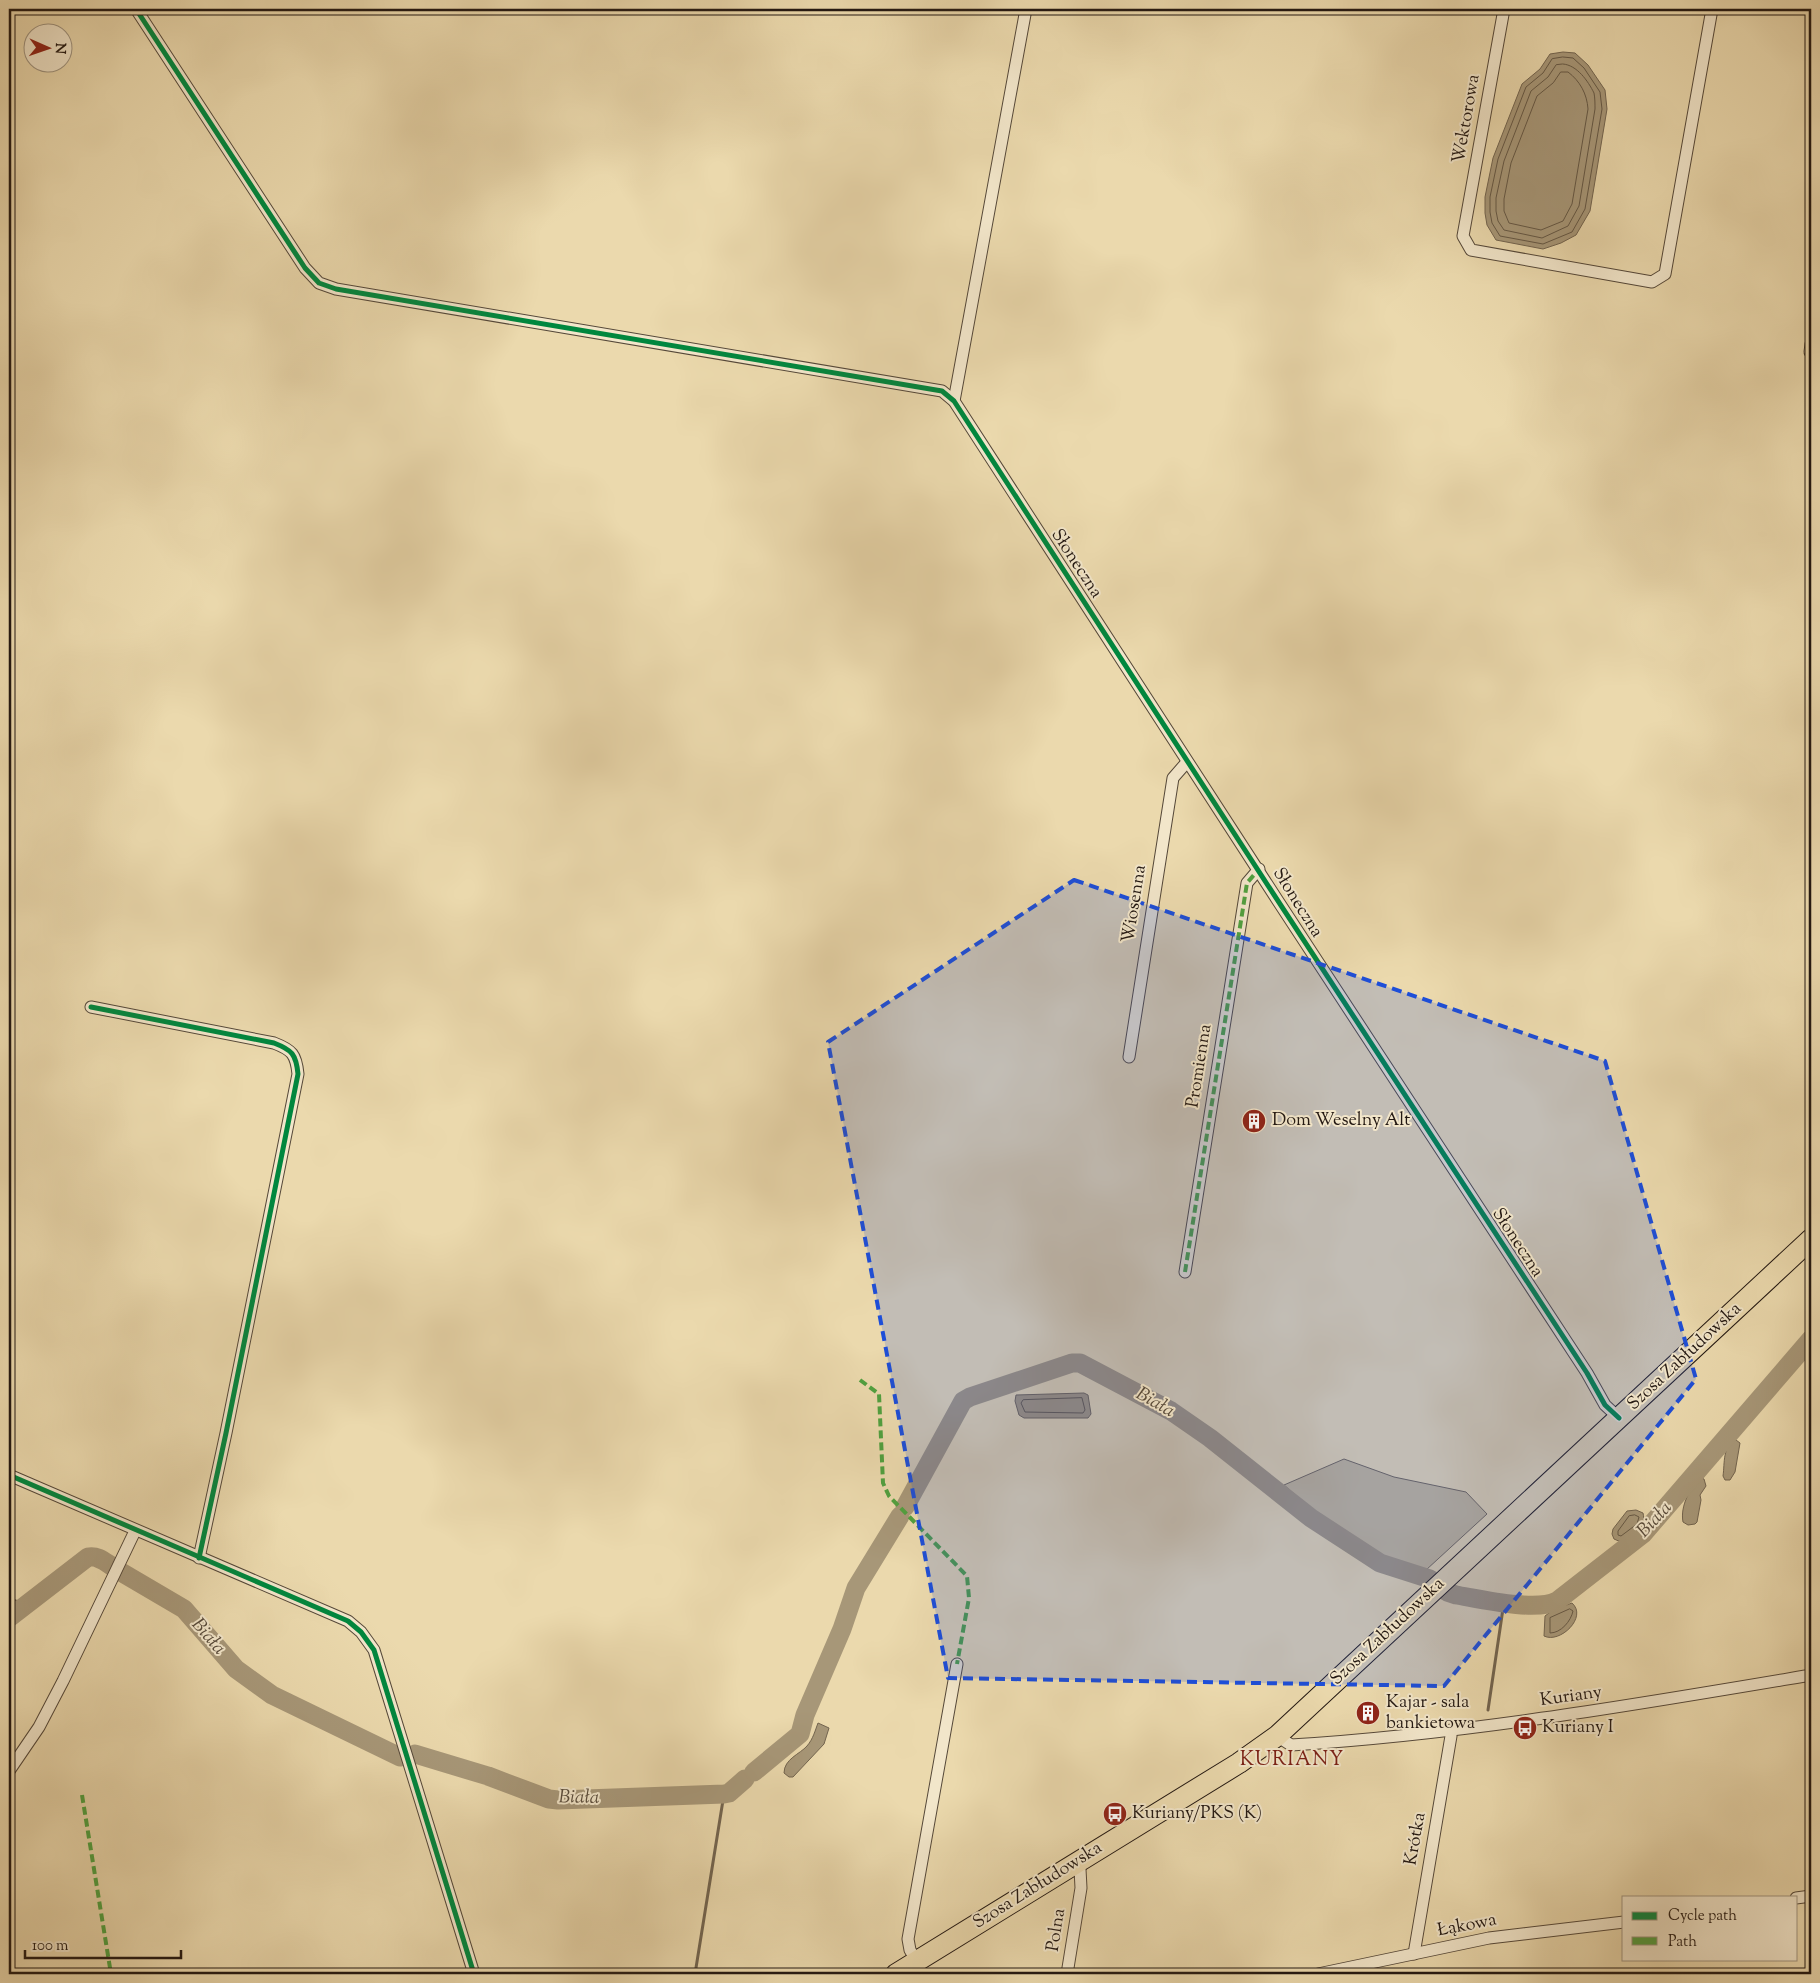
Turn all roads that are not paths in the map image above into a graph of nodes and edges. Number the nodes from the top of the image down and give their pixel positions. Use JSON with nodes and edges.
{"nodes":[{"id":1,"x":136,"y":9,"type":"edge"},
{"id":2,"x":1026,"y":9,"type":"edge"},
{"id":3,"x":1504,"y":9,"type":"edge"},
{"id":4,"x":1712,"y":9,"type":"edge"},
{"id":5,"x":954,"y":401,"type":"junction"},
{"id":6,"x":1187,"y":762,"type":"junction"},
{"id":7,"x":1259,"y":869,"type":"junction"},
{"id":8,"x":91,"y":1007,"type":"dead end"},
{"id":9,"x":1129,"y":1057,"type":"dead end"},
{"id":10,"x":1811,"y":1239,"type":"edge"},
{"id":11,"x":1185,"y":1272,"type":"dead end"},
{"id":12,"x":1619,"y":1418,"type":"junction"},
{"id":13,"x":9,"y":1475,"type":"edge"},
{"id":14,"x":135,"y":1530,"type":"junction"},
{"id":15,"x":199,"y":1558,"type":"junction"},
{"id":16,"x":957,"y":1664,"type":"dead end"},
{"id":17,"x":1811,"y":1675,"type":"edge"},
{"id":18,"x":1451,"y":1730,"type":"junction"},
{"id":19,"x":1277,"y":1736,"type":"junction"},
{"id":20,"x":9,"y":1771,"type":"edge"},
{"id":21,"x":1076,"y":1863,"type":"junction"},
{"id":22,"x":1811,"y":1896,"type":"edge"},
{"id":23,"x":1798,"y":1898,"type":"edge"},
{"id":24,"x":1622,"y":1922,"type":"edge"},
{"id":25,"x":1414,"y":1954,"type":"junction"},
{"id":26,"x":917,"y":1962,"type":"junction"},
{"id":27,"x":474,"y":1974,"type":"edge"},
{"id":28,"x":896,"y":1974,"type":"edge"},
{"id":29,"x":1067,"y":1974,"type":"edge"},
{"id":30,"x":1318,"y":1974,"type":"edge"}],
"edges":[{"from":1,"to":5,"type":"street"},
{"from":2,"to":5,"type":"street"},
{"from":3,"to":4,"type":"street","name":"Wektorowa"},
{"from":5,"to":6,"type":"street","name":"Słoneczna"},
{"from":6,"to":7,"type":"street","name":"Słoneczna"},
{"from":6,"to":9,"type":"street","name":"Wiosenna"},
{"from":7,"to":11,"type":"street","name":"Promienna"},
{"from":7,"to":12,"type":"street","name":"Słoneczna"},
{"from":8,"to":15,"type":"street"},
{"from":10,"to":12,"type":"highway","name":"Szosa Zabłudowska"},
{"from":12,"to":19,"type":"highway","name":"Szosa Zabłudowska"},
{"from":13,"to":14,"type":"street"},
{"from":14,"to":15,"type":"street"},
{"from":14,"to":20,"type":"street"},
{"from":15,"to":27,"type":"street"},
{"from":16,"to":26,"type":"street"},
{"from":17,"to":18,"type":"street","name":"Kuriany"},
{"from":18,"to":19,"type":"street","name":"Kuriany"},
{"from":18,"to":25,"type":"street","name":"Krótka"},
{"from":19,"to":21,"type":"highway","name":"Szosa Zabłudowska"},
{"from":21,"to":26,"type":"highway","name":"Szosa Zabłudowska"},
{"from":21,"to":29,"type":"street","name":"Polna"},
{"from":22,"to":23,"type":"street"},
{"from":24,"to":25,"type":"street","name":"Łąkowa"},
{"from":25,"to":30,"type":"street","name":"Łąkowa"},
{"from":26,"to":28,"type":"highway","name":"Szosa Zabłudowska"}]}
